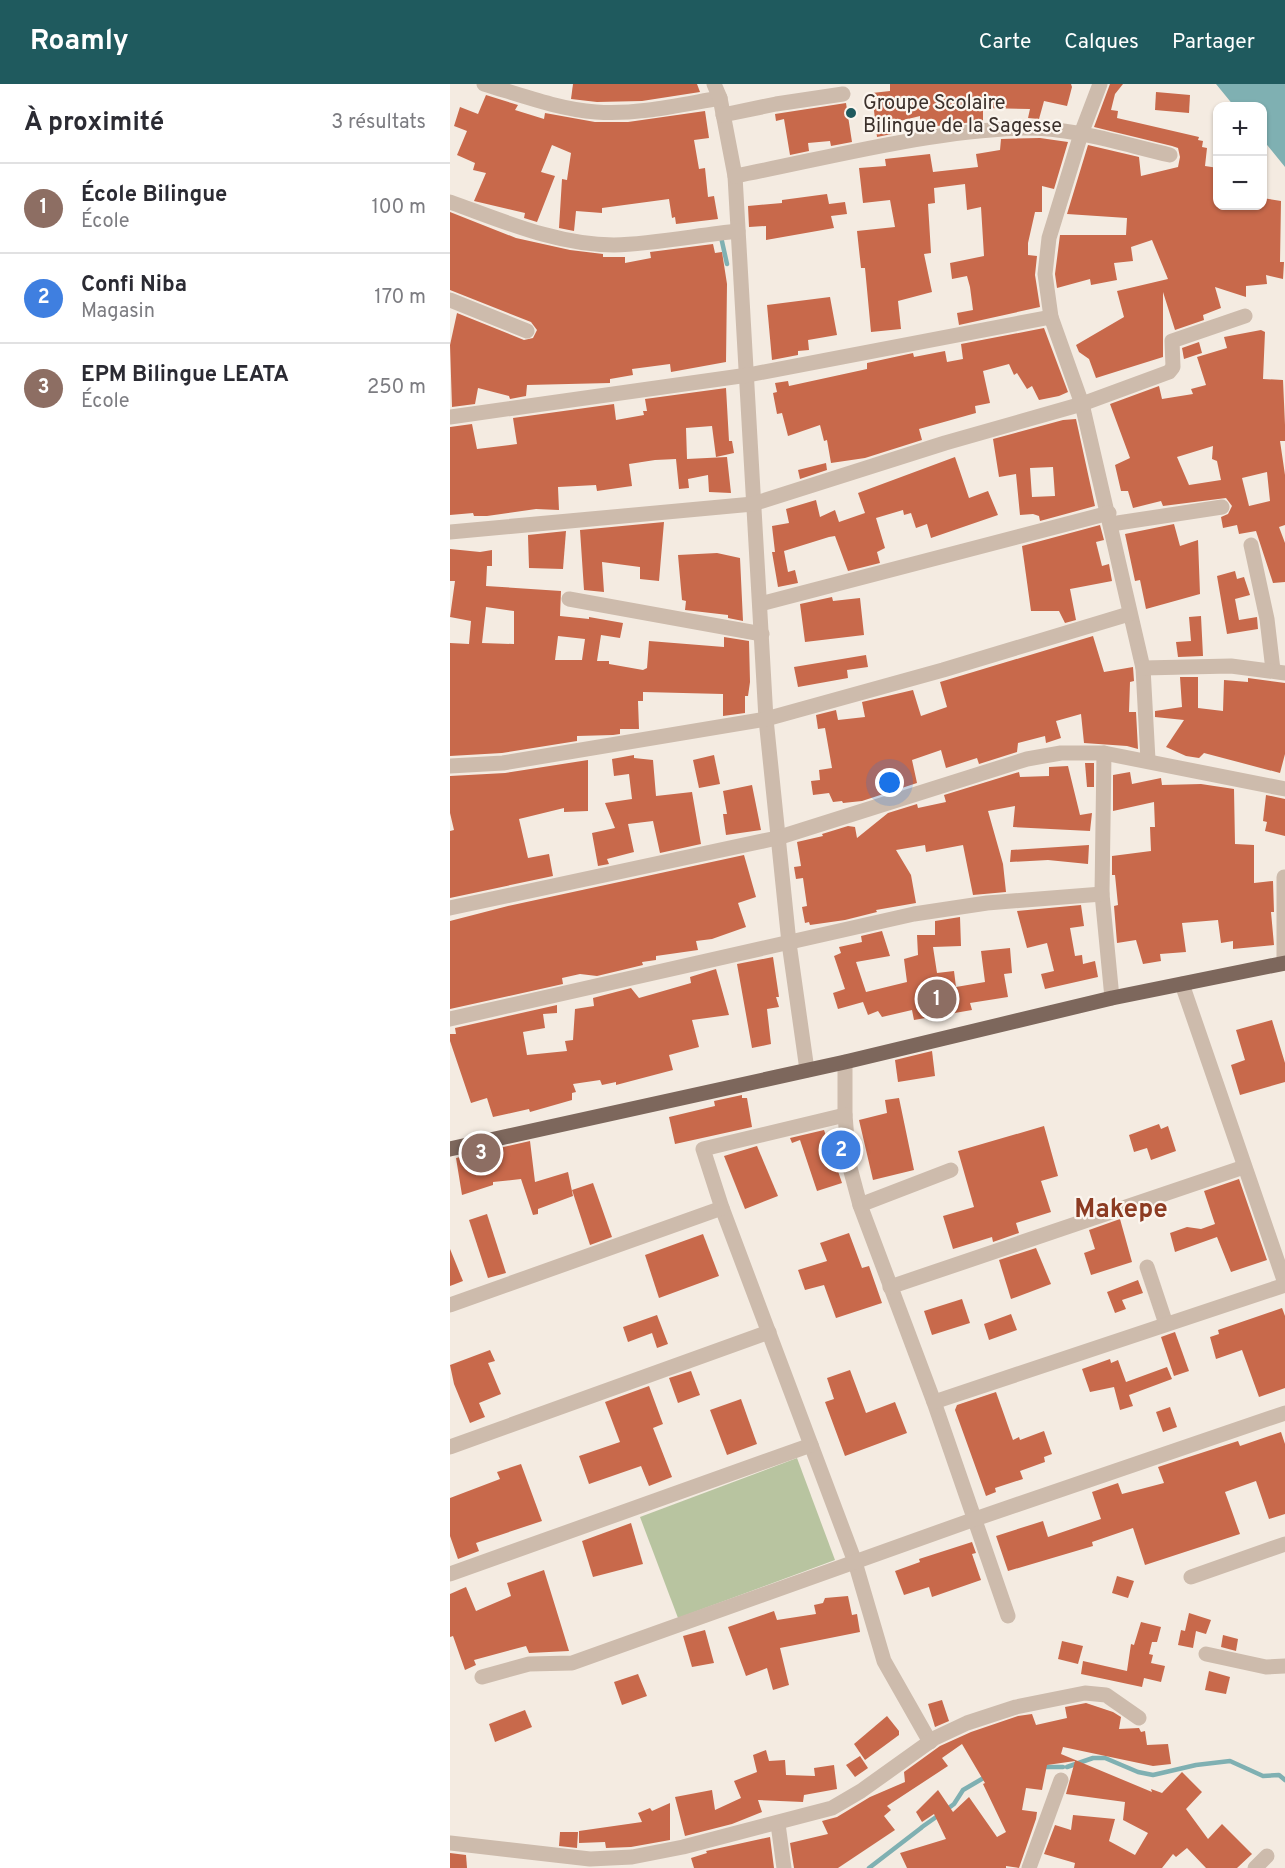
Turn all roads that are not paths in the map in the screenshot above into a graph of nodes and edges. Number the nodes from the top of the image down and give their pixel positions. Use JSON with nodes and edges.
{"nodes":[{"id":1,"x":484,"y":84,"type":"edge"},
{"id":2,"x":1101,"y":84,"type":"edge"},
{"id":3,"x":717,"y":91,"type":"edge"},
{"id":4,"x":843,"y":94,"type":"dead end"},
{"id":5,"x":723,"y":116,"type":"junction"},
{"id":6,"x":1081,"y":134,"type":"junction"},
{"id":7,"x":1170,"y":155,"type":"dead end"},
{"id":8,"x":735,"y":176,"type":"junction"},
{"id":9,"x":450,"y":202,"type":"edge"},
{"id":10,"x":738,"y":231,"type":"junction"},
{"id":11,"x":450,"y":300,"type":"edge"},
{"id":12,"x":1245,"y":316,"type":"dead end"},
{"id":13,"x":1051,"y":317,"type":"junction"},
{"id":14,"x":527,"y":331,"type":"dead end"},
{"id":15,"x":748,"y":375,"type":"junction"},
{"id":16,"x":1082,"y":404,"type":"junction"},
{"id":17,"x":450,"y":417,"type":"edge"},
{"id":18,"x":753,"y":504,"type":"junction"},
{"id":19,"x":1222,"y":507,"type":"dead end"},
{"id":20,"x":1110,"y":519,"type":"junction"},
{"id":21,"x":450,"y":532,"type":"edge"},
{"id":22,"x":1251,"y":545,"type":"dead end"},
{"id":23,"x":569,"y":599,"type":"dead end"},
{"id":24,"x":760,"y":604,"type":"junction"},
{"id":25,"x":1129,"y":614,"type":"junction"},
{"id":26,"x":762,"y":634,"type":"junction"},
{"id":27,"x":1143,"y":668,"type":"junction"},
{"id":28,"x":1279,"y":671,"type":"edge"},
{"id":29,"x":766,"y":719,"type":"junction"},
{"id":30,"x":1104,"y":753,"type":"junction"},
{"id":31,"x":1148,"y":760,"type":"junction"},
{"id":32,"x":450,"y":766,"type":"edge"},
{"id":33,"x":1285,"y":789,"type":"edge"},
{"id":34,"x":777,"y":838,"type":"junction"},
{"id":35,"x":1284,"y":877,"type":"edge"},
{"id":36,"x":1102,"y":894,"type":"junction"},
{"id":37,"x":450,"y":908,"type":"edge"},
{"id":38,"x":789,"y":943,"type":"junction"},
{"id":39,"x":1285,"y":963,"type":"edge"},
{"id":40,"x":1182,"y":984,"type":"junction"},
{"id":41,"x":1112,"y":998,"type":"junction"},
{"id":42,"x":450,"y":1019,"type":"edge"},
{"id":43,"x":845,"y":1062,"type":"junction"},
{"id":44,"x":807,"y":1070,"type":"junction"},
{"id":45,"x":845,"y":1115,"type":"junction"},
{"id":46,"x":450,"y":1149,"type":"edge"},
{"id":47,"x":1244,"y":1167,"type":"junction"},
{"id":48,"x":951,"y":1170,"type":"dead end"},
{"id":49,"x":860,"y":1205,"type":"junction"},
{"id":50,"x":722,"y":1208,"type":"junction"},
{"id":51,"x":1147,"y":1267,"type":"dead end"},
{"id":52,"x":1285,"y":1284,"type":"edge"},
{"id":53,"x":890,"y":1287,"type":"junction"},
{"id":54,"x":450,"y":1305,"type":"edge"},
{"id":55,"x":1166,"y":1324,"type":"junction"},
{"id":56,"x":769,"y":1332,"type":"junction"},
{"id":57,"x":934,"y":1402,"type":"junction"},
{"id":58,"x":1285,"y":1413,"type":"edge"},
{"id":59,"x":811,"y":1445,"type":"junction"},
{"id":60,"x":450,"y":1447,"type":"edge"},
{"id":61,"x":975,"y":1519,"type":"junction"},
{"id":62,"x":1285,"y":1544,"type":"edge"},
{"id":63,"x":855,"y":1562,"type":"junction"},
{"id":64,"x":450,"y":1574,"type":"edge"},
{"id":65,"x":1191,"y":1577,"type":"dead end"},
{"id":66,"x":1008,"y":1616,"type":"dead end"},
{"id":67,"x":1206,"y":1653,"type":"dead end"},
{"id":68,"x":1285,"y":1666,"type":"edge"},
{"id":69,"x":482,"y":1677,"type":"dead end"},
{"id":70,"x":1139,"y":1718,"type":"dead end"},
{"id":71,"x":930,"y":1742,"type":"junction"},
{"id":72,"x":1061,"y":1780,"type":"dead end"},
{"id":73,"x":778,"y":1824,"type":"junction"},
{"id":74,"x":450,"y":1843,"type":"edge"},
{"id":75,"x":1267,"y":1856,"type":"dead end"},
{"id":76,"x":784,"y":1868,"type":"edge"},
{"id":77,"x":1029,"y":1868,"type":"edge"},
{"id":78,"x":1255,"y":1868,"type":"edge"}],
"edges":[{"from":1,"to":3,"type":"street"},
{"from":2,"to":6,"type":"street"},
{"from":3,"to":5,"type":"street"},
{"from":4,"to":5,"type":"street"},
{"from":5,"to":8,"type":"street"},
{"from":6,"to":7,"type":"street"},
{"from":6,"to":8,"type":"street"},
{"from":6,"to":13,"type":"street"},
{"from":8,"to":10,"type":"street"},
{"from":9,"to":10,"type":"street"},
{"from":10,"to":15,"type":"street"},
{"from":11,"to":14,"type":"street"},
{"from":12,"to":16,"type":"street"},
{"from":13,"to":15,"type":"street"},
{"from":13,"to":16,"type":"street"},
{"from":15,"to":17,"type":"street"},
{"from":15,"to":18,"type":"street"},
{"from":16,"to":18,"type":"street"},
{"from":16,"to":20,"type":"street"},
{"from":18,"to":21,"type":"street"},
{"from":18,"to":24,"type":"street"},
{"from":19,"to":20,"type":"street"},
{"from":20,"to":24,"type":"street"},
{"from":20,"to":25,"type":"street"},
{"from":22,"to":28,"type":"street"},
{"from":23,"to":26,"type":"street"},
{"from":24,"to":26,"type":"street"},
{"from":25,"to":27,"type":"street"},
{"from":25,"to":29,"type":"street"},
{"from":26,"to":29,"type":"street"},
{"from":27,"to":28,"type":"street"},
{"from":27,"to":31,"type":"street"},
{"from":29,"to":32,"type":"street"},
{"from":29,"to":34,"type":"street"},
{"from":30,"to":31,"type":"street"},
{"from":30,"to":34,"type":"street"},
{"from":30,"to":36,"type":"street"},
{"from":31,"to":33,"type":"street"},
{"from":34,"to":37,"type":"street"},
{"from":34,"to":38,"type":"street"},
{"from":35,"to":39,"type":"street"},
{"from":36,"to":38,"type":"street"},
{"from":36,"to":41,"type":"street"},
{"from":38,"to":42,"type":"street"},
{"from":38,"to":44,"type":"street"},
{"from":39,"to":40,"type":"main road"},
{"from":40,"to":41,"type":"main road"},
{"from":40,"to":47,"type":"street"},
{"from":41,"to":43,"type":"main road"},
{"from":43,"to":44,"type":"main road"},
{"from":43,"to":45,"type":"street"},
{"from":44,"to":46,"type":"main road"},
{"from":45,"to":49,"type":"street"},
{"from":45,"to":50,"type":"street"},
{"from":47,"to":52,"type":"street"},
{"from":47,"to":53,"type":"street"},
{"from":48,"to":49,"type":"street"},
{"from":49,"to":53,"type":"street"},
{"from":50,"to":54,"type":"street"},
{"from":50,"to":56,"type":"street"},
{"from":51,"to":55,"type":"street"},
{"from":52,"to":55,"type":"street"},
{"from":53,"to":57,"type":"street"},
{"from":55,"to":57,"type":"street"},
{"from":56,"to":59,"type":"street"},
{"from":56,"to":60,"type":"street"},
{"from":57,"to":61,"type":"street"},
{"from":58,"to":61,"type":"street"},
{"from":59,"to":63,"type":"street"},
{"from":59,"to":64,"type":"street"},
{"from":61,"to":63,"type":"street"},
{"from":61,"to":66,"type":"street"},
{"from":62,"to":65,"type":"street"},
{"from":63,"to":69,"type":"street"},
{"from":63,"to":71,"type":"street"},
{"from":67,"to":68,"type":"street"},
{"from":70,"to":71,"type":"street"},
{"from":71,"to":73,"type":"street"},
{"from":72,"to":77,"type":"street"},
{"from":73,"to":74,"type":"street"},
{"from":73,"to":76,"type":"street"},
{"from":75,"to":78,"type":"street"}]}
